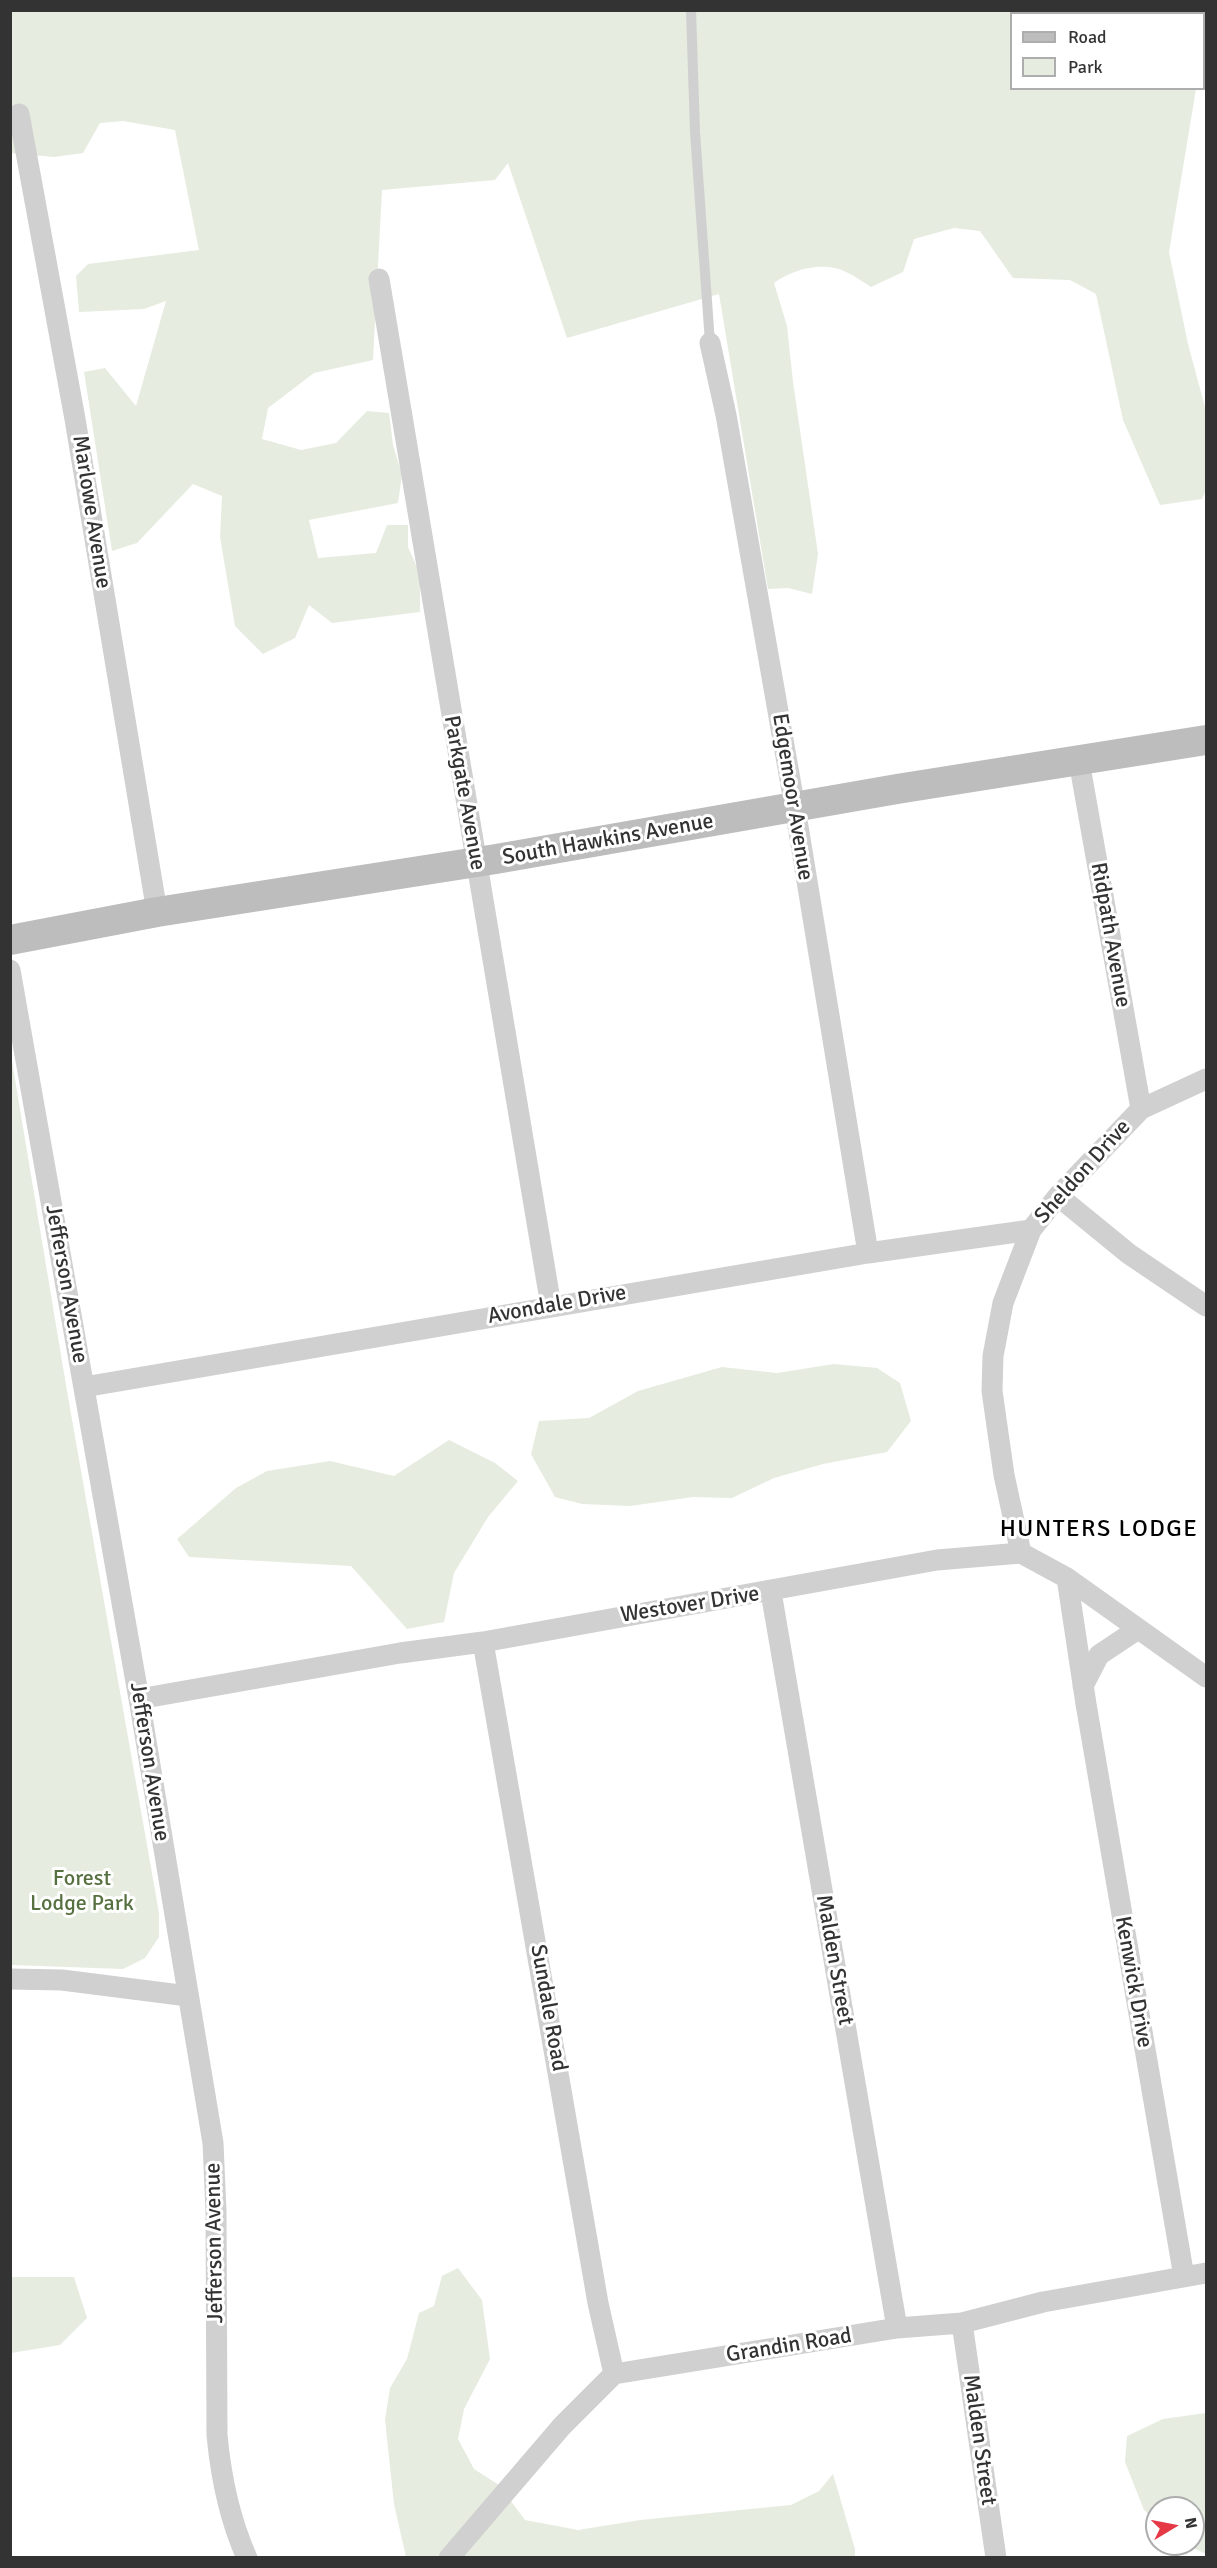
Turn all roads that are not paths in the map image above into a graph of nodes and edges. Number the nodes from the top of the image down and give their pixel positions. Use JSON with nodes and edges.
{"nodes":[{"id":1,"x":691,"y":10,"type":"edge"},
{"id":2,"x":19,"y":114,"type":"dead end"},
{"id":3,"x":379,"y":279,"type":"dead end"},
{"id":4,"x":710,"y":343,"type":"joint"},
{"id":5,"x":1206,"y":740,"type":"edge"},
{"id":6,"x":1079,"y":761,"type":"junction"},
{"id":7,"x":795,"y":808,"type":"junction"},
{"id":8,"x":476,"y":862,"type":"junction"},
{"id":9,"x":157,"y":912,"type":"junction"},
{"id":10,"x":10,"y":940,"type":"edge"},
{"id":11,"x":10,"y":970,"type":"edge"},
{"id":12,"x":1206,"y":1079,"type":"edge"},
{"id":13,"x":1141,"y":1109,"type":"junction"},
{"id":14,"x":1058,"y":1196,"type":"junction"},
{"id":15,"x":1031,"y":1230,"type":"junction"},
{"id":16,"x":868,"y":1253,"type":"junction"},
{"id":17,"x":551,"y":1306,"type":"junction"},
{"id":18,"x":1206,"y":1306,"type":"edge"},
{"id":19,"x":84,"y":1387,"type":"junction"},
{"id":20,"x":1021,"y":1553,"type":"junction"},
{"id":21,"x":1067,"y":1578,"type":"junction"},
{"id":22,"x":771,"y":1592,"type":"junction"},
{"id":23,"x":1138,"y":1629,"type":"junction"},
{"id":24,"x":483,"y":1642,"type":"junction"},
{"id":25,"x":1206,"y":1677,"type":"edge"},
{"id":26,"x":1083,"y":1686,"type":"junction"},
{"id":27,"x":140,"y":1699,"type":"junction"},
{"id":28,"x":10,"y":1979,"type":"edge"},
{"id":29,"x":188,"y":1996,"type":"junction"},
{"id":30,"x":1206,"y":2273,"type":"edge"},
{"id":31,"x":1184,"y":2277,"type":"junction"},
{"id":32,"x":962,"y":2323,"type":"junction"},
{"id":33,"x":897,"y":2328,"type":"junction"},
{"id":34,"x":614,"y":2374,"type":"junction"},
{"id":35,"x":247,"y":2558,"type":"edge"},
{"id":36,"x":448,"y":2558,"type":"edge"},
{"id":37,"x":996,"y":2558,"type":"edge"}],
"edges":[{"from":1,"to":4,"type":"lane"},
{"from":2,"to":9,"type":"street","name":"Marlowe Avenue"},
{"from":3,"to":8,"type":"street","name":"Parkgate Avenue"},
{"from":4,"to":7,"type":"street","name":"Edgemoor Avenue"},
{"from":5,"to":6,"type":"main road","name":"South Hawkins Avenue"},
{"from":6,"to":7,"type":"main road","name":"South Hawkins Avenue"},
{"from":6,"to":13,"type":"street","name":"Ridpath Avenue"},
{"from":7,"to":8,"type":"main road","name":"South Hawkins Avenue"},
{"from":7,"to":16,"type":"street","name":"Edgemoor Avenue"},
{"from":8,"to":9,"type":"main road","name":"South Hawkins Avenue"},
{"from":8,"to":17,"type":"street","name":"Parkgate Avenue"},
{"from":9,"to":10,"type":"main road","name":"South Hawkins Avenue"},
{"from":11,"to":19,"type":"street","name":"Jefferson Avenue"},
{"from":12,"to":13,"type":"street","name":"Sheldon Drive"},
{"from":13,"to":14,"type":"street","name":"Sheldon Drive"},
{"from":14,"to":15,"type":"street","name":"Sheldon Drive"},
{"from":14,"to":18,"type":"street"},
{"from":15,"to":16,"type":"street","name":"Avondale Drive"},
{"from":15,"to":20,"type":"street","name":"Sheldon Drive"},
{"from":16,"to":17,"type":"street","name":"Avondale Drive"},
{"from":17,"to":19,"type":"street","name":"Avondale Drive"},
{"from":19,"to":27,"type":"street","name":"Jefferson Avenue"},
{"from":20,"to":21,"type":"street"},
{"from":20,"to":22,"type":"street","name":"Westover Drive"},
{"from":21,"to":23,"type":"street"},
{"from":21,"to":26,"type":"street","name":"Kenwick Drive"},
{"from":22,"to":24,"type":"street","name":"Westover Drive"},
{"from":22,"to":33,"type":"street","name":"Malden Street"},
{"from":23,"to":25,"type":"street"},
{"from":23,"to":26,"type":"street"},
{"from":24,"to":27,"type":"street","name":"Westover Drive"},
{"from":24,"to":34,"type":"street","name":"Sundale Road"},
{"from":26,"to":31,"type":"street","name":"Kenwick Drive"},
{"from":27,"to":29,"type":"street","name":"Jefferson Avenue"},
{"from":28,"to":29,"type":"street"},
{"from":29,"to":35,"type":"street","name":"Jefferson Avenue"},
{"from":30,"to":31,"type":"street","name":"Grandin Road"},
{"from":31,"to":32,"type":"street","name":"Grandin Road"},
{"from":32,"to":33,"type":"street","name":"Grandin Road"},
{"from":32,"to":37,"type":"street","name":"Malden Street"},
{"from":33,"to":34,"type":"street","name":"Grandin Road"},
{"from":34,"to":36,"type":"street"}]}
